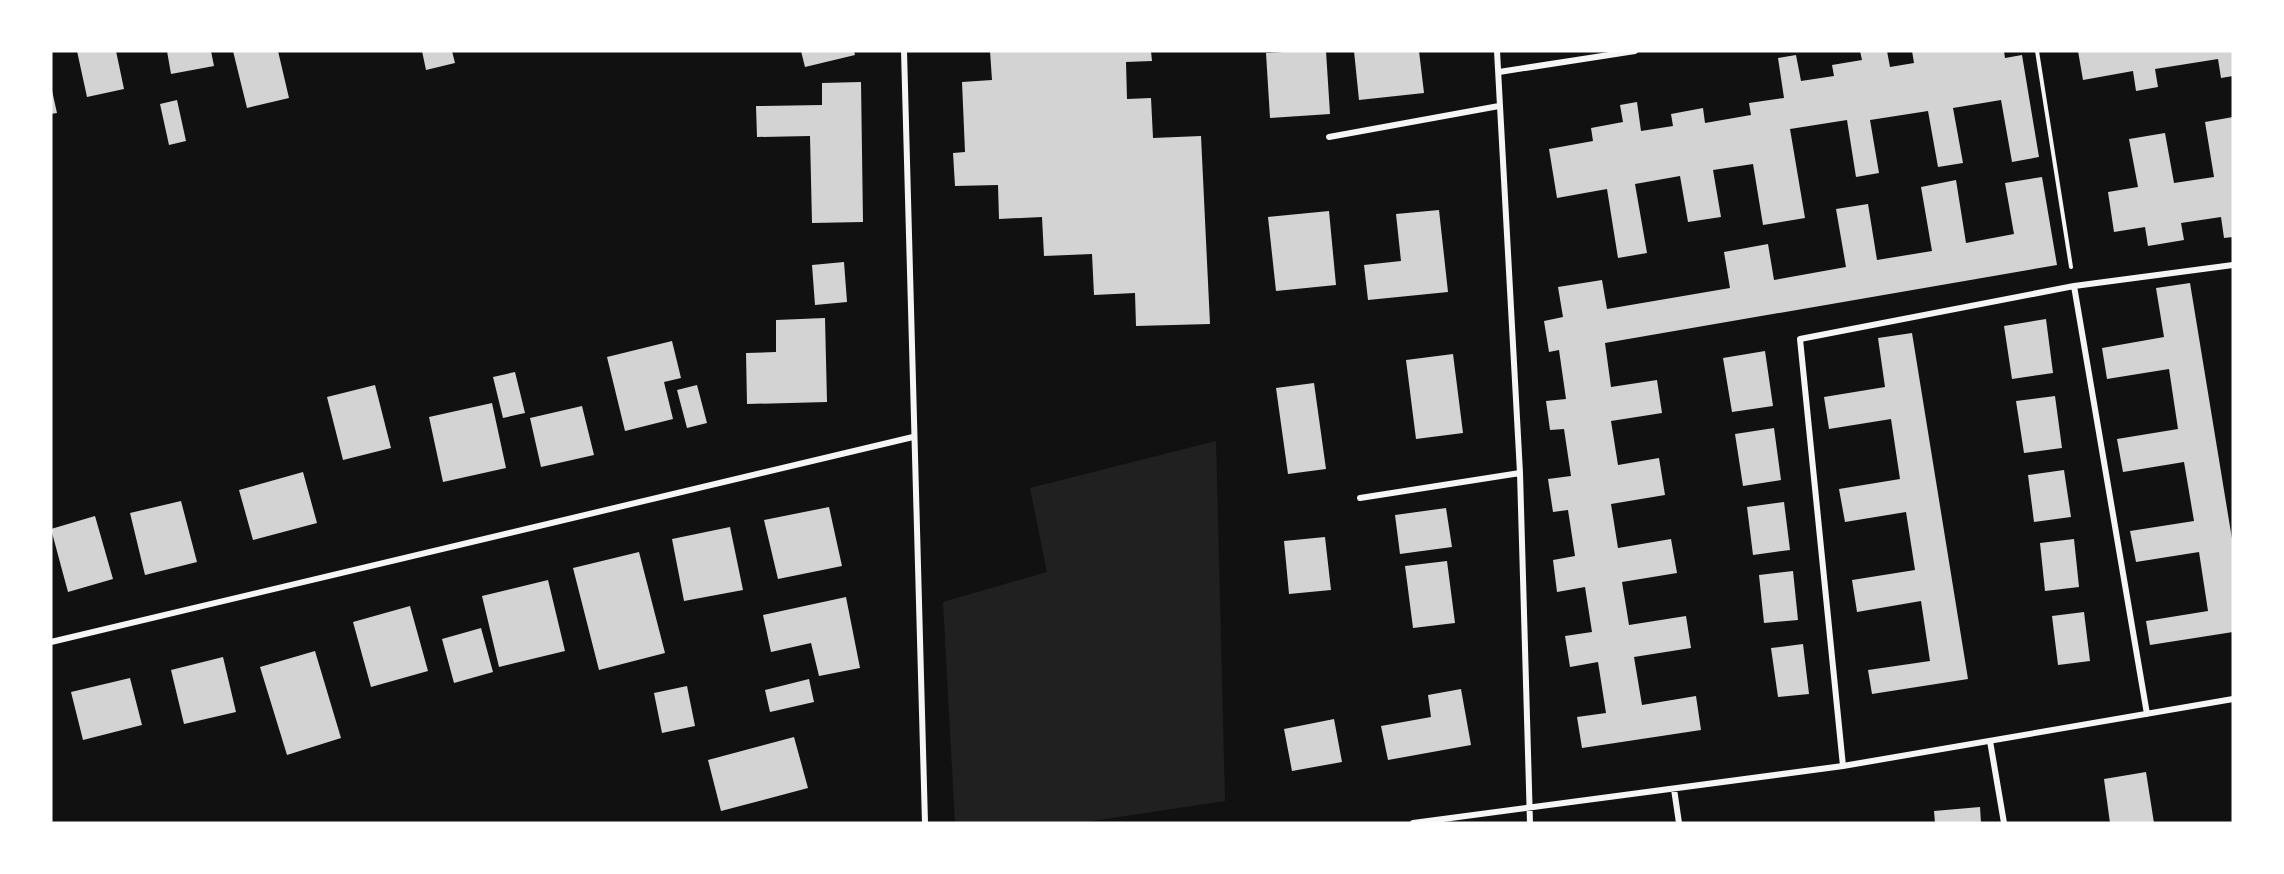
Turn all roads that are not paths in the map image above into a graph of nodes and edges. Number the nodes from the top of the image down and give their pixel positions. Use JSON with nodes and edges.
{"nodes":[{"id":1,"x":904,"y":51,"type":"edge"},
{"id":2,"x":1497,"y":51,"type":"edge"},
{"id":3,"x":1635,"y":51,"type":"edge"},
{"id":4,"x":1499,"y":72,"type":"junction"},
{"id":5,"x":1500,"y":106,"type":"junction"},
{"id":6,"x":1329,"y":137,"type":"dead end"},
{"id":7,"x":2233,"y":265,"type":"edge"},
{"id":8,"x":2074,"y":286,"type":"junction"},
{"id":9,"x":913,"y":436,"type":"junction"},
{"id":10,"x":1520,"y":473,"type":"junction"},
{"id":11,"x":1360,"y":498,"type":"dead end"},
{"id":12,"x":51,"y":642,"type":"edge"},
{"id":13,"x":2233,"y":699,"type":"edge"},
{"id":14,"x":2147,"y":714,"type":"junction"},
{"id":15,"x":1990,"y":741,"type":"junction"},
{"id":16,"x":1843,"y":766,"type":"junction"},
{"id":17,"x":1674,"y":789,"type":"junction"},
{"id":18,"x":1530,"y":806,"type":"junction"},
{"id":19,"x":925,"y":823,"type":"edge"},
{"id":20,"x":1413,"y":823,"type":"edge"},
{"id":21,"x":1530,"y":823,"type":"edge"},
{"id":22,"x":1678,"y":823,"type":"edge"},
{"id":23,"x":2004,"y":823,"type":"edge"}],
"edges":[{"from":1,"to":9,"type":"street"},
{"from":2,"to":4,"type":"street"},
{"from":3,"to":4,"type":"street"},
{"from":4,"to":5,"type":"street"},
{"from":5,"to":6,"type":"street"},
{"from":5,"to":10,"type":"street"},
{"from":7,"to":8,"type":"street"},
{"from":8,"to":14,"type":"street"},
{"from":8,"to":16,"type":"street"},
{"from":9,"to":12,"type":"street"},
{"from":9,"to":19,"type":"street"},
{"from":10,"to":11,"type":"street"},
{"from":10,"to":18,"type":"street"},
{"from":13,"to":14,"type":"street"},
{"from":14,"to":15,"type":"street"},
{"from":15,"to":16,"type":"street"},
{"from":15,"to":23,"type":"street"},
{"from":16,"to":17,"type":"street"},
{"from":17,"to":18,"type":"street"},
{"from":17,"to":22,"type":"street"},
{"from":18,"to":20,"type":"street"},
{"from":18,"to":21,"type":"street"}]}
